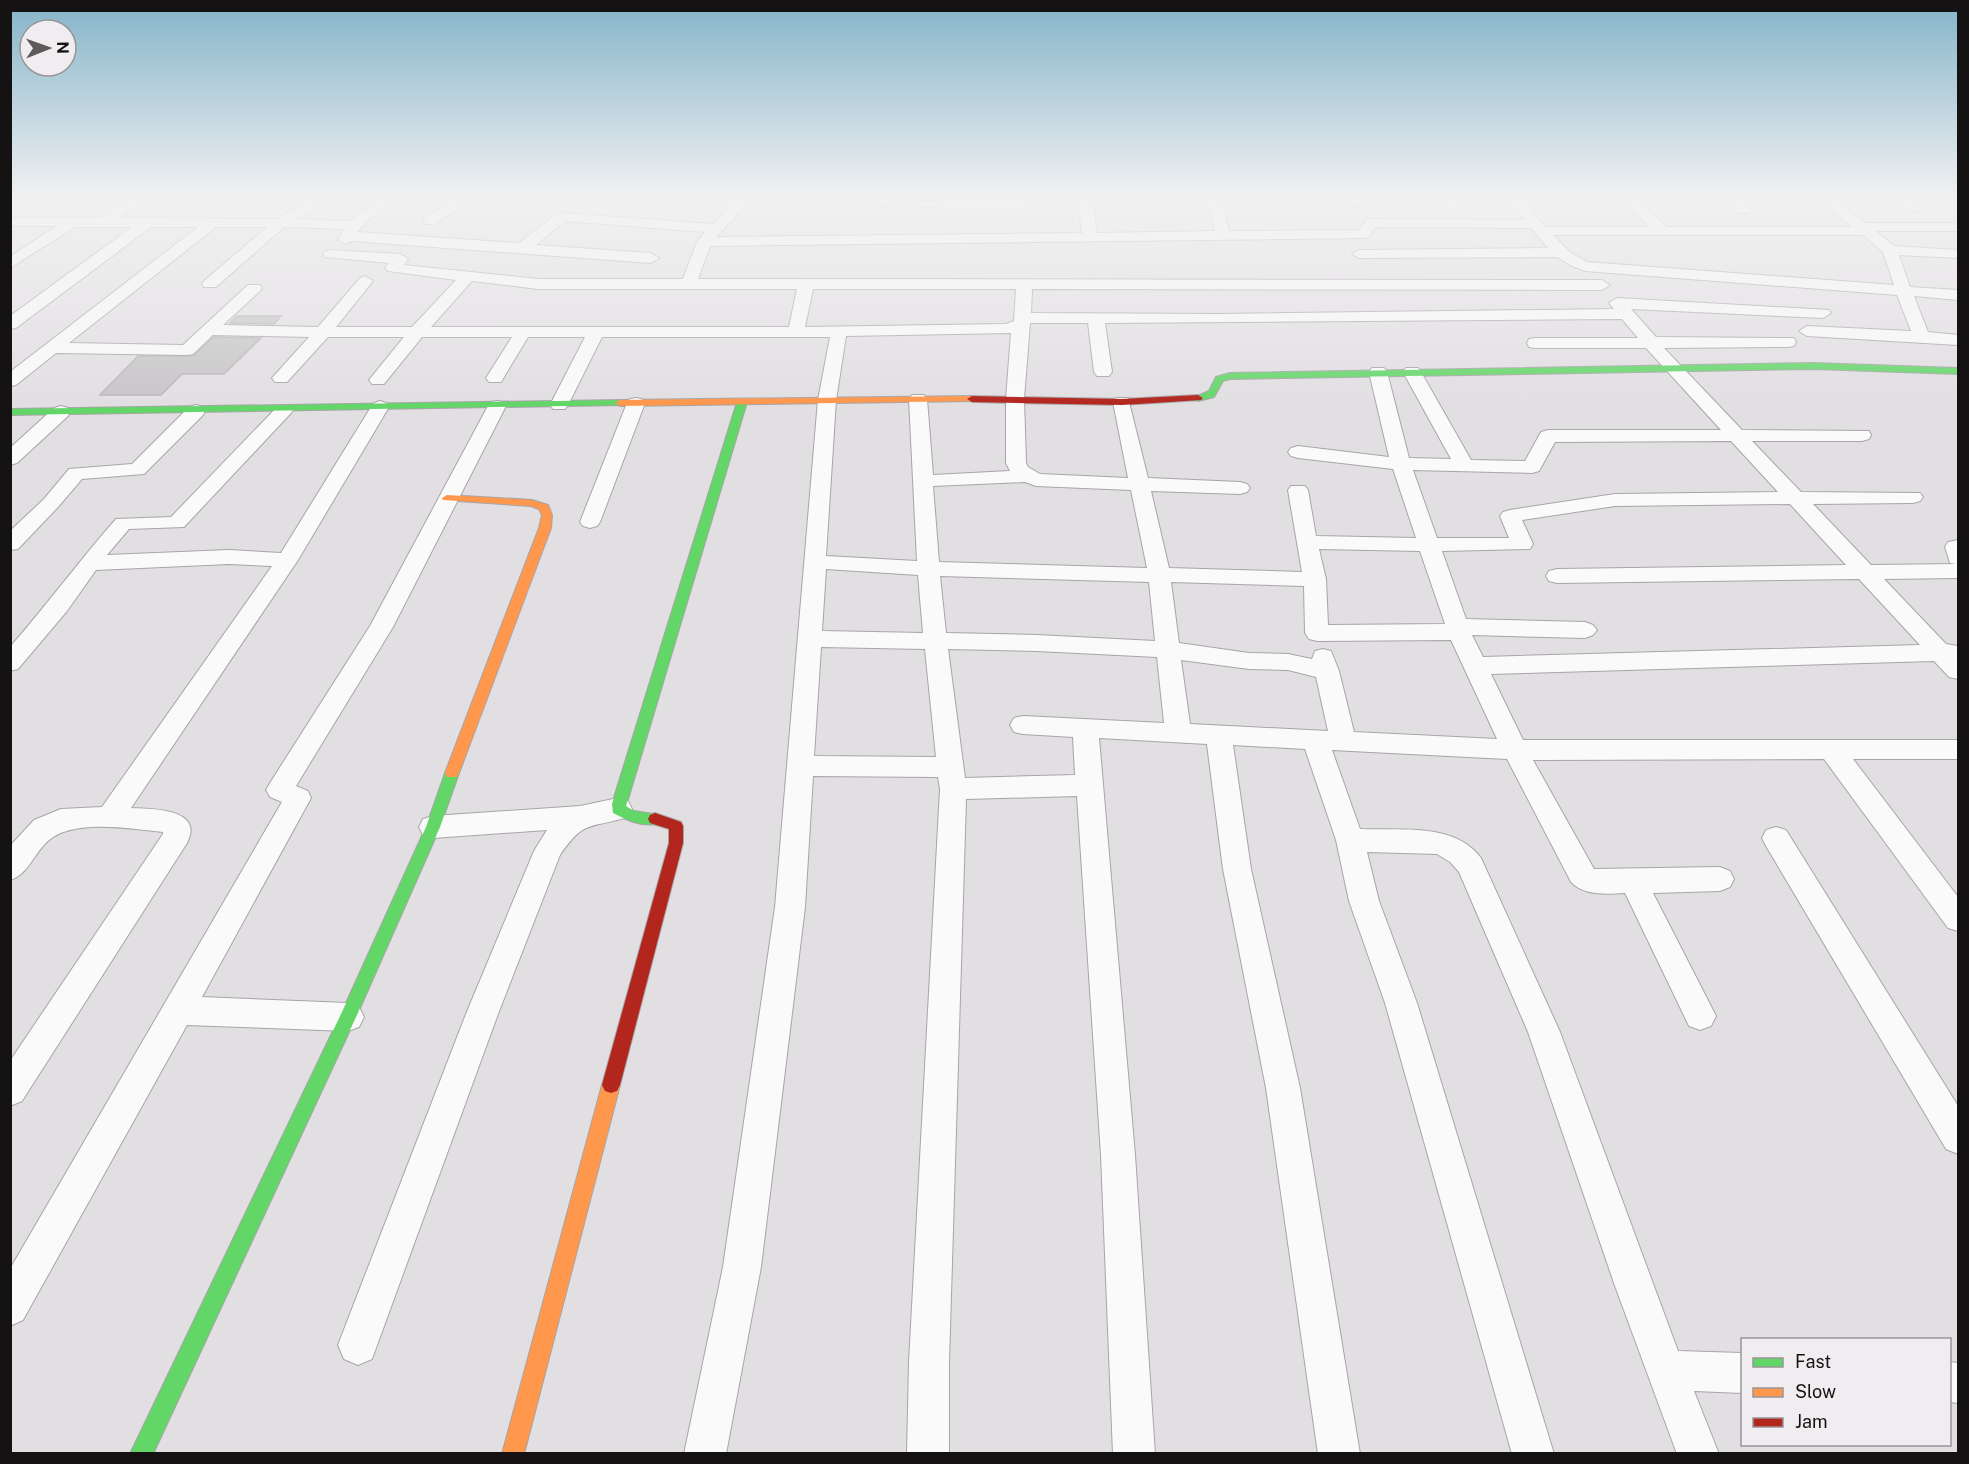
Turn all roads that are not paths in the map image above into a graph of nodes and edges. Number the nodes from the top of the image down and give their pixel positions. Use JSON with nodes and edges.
{"nodes":[{"id":1,"x":87,"y":267,"type":"edge"},
{"id":2,"x":157,"y":267,"type":"edge"},
{"id":3,"x":229,"y":267,"type":"edge"},
{"id":4,"x":393,"y":267,"type":"edge"},
{"id":5,"x":695,"y":267,"type":"edge"},
{"id":6,"x":1581,"y":267,"type":"edge"},
{"id":7,"x":1896,"y":267,"type":"edge"},
{"id":8,"x":468,"y":276,"type":"junction"},
{"id":9,"x":1599,"y":277,"type":"junction"},
{"id":10,"x":365,"y":281,"type":"dead end"},
{"id":11,"x":1959,"y":282,"type":"edge"},
{"id":12,"x":689,"y":283,"type":"junction"},
{"id":13,"x":806,"y":283,"type":"junction"},
{"id":14,"x":1901,"y":283,"type":"junction"},
{"id":15,"x":210,"y":284,"type":"dead end"},
{"id":16,"x":1024,"y":284,"type":"junction"},
{"id":17,"x":254,"y":288,"type":"dead end"},
{"id":18,"x":1959,"y":295,"type":"edge"},
{"id":19,"x":1623,"y":309,"type":"junction"},
{"id":20,"x":1910,"y":309,"type":"junction"},
{"id":21,"x":1929,"y":310,"type":"dead end"},
{"id":22,"x":1823,"y":313,"type":"dead end"},
{"id":23,"x":1096,"y":318,"type":"junction"},
{"id":24,"x":1021,"y":322,"type":"junction"},
{"id":25,"x":10,"y":324,"type":"edge"},
{"id":26,"x":209,"y":330,"type":"junction"},
{"id":27,"x":323,"y":332,"type":"junction"},
{"id":28,"x":417,"y":332,"type":"junction"},
{"id":29,"x":523,"y":332,"type":"junction"},
{"id":30,"x":596,"y":332,"type":"junction"},
{"id":31,"x":796,"y":332,"type":"junction"},
{"id":32,"x":839,"y":332,"type":"junction"},
{"id":33,"x":1807,"y":332,"type":"dead end"},
{"id":34,"x":1922,"y":337,"type":"junction"},
{"id":35,"x":1959,"y":340,"type":"edge"},
{"id":36,"x":1788,"y":342,"type":"dead end"},
{"id":37,"x":1535,"y":343,"type":"dead end"},
{"id":38,"x":1651,"y":343,"type":"junction"},
{"id":39,"x":54,"y":348,"type":"junction"},
{"id":40,"x":187,"y":350,"type":"junction"},
{"id":41,"x":172,"y":364,"type":"dead end"},
{"id":42,"x":1672,"y":367,"type":"junction"},
{"id":43,"x":1959,"y":371,"type":"edge"},
{"id":44,"x":1103,"y":372,"type":"dead end"},
{"id":45,"x":1378,"y":372,"type":"junction"},
{"id":46,"x":1412,"y":372,"type":"junction"},
{"id":47,"x":281,"y":378,"type":"dead end"},
{"id":48,"x":495,"y":378,"type":"dead end"},
{"id":49,"x":378,"y":380,"type":"dead end"},
{"id":50,"x":10,"y":381,"type":"edge"},
{"id":51,"x":918,"y":399,"type":"junction"},
{"id":52,"x":1016,"y":399,"type":"junction"},
{"id":53,"x":826,"y":400,"type":"junction"},
{"id":54,"x":741,"y":402,"type":"junction"},
{"id":55,"x":1122,"y":402,"type":"junction"},
{"id":56,"x":636,"y":403,"type":"junction"},
{"id":57,"x":559,"y":405,"type":"junction"},
{"id":58,"x":497,"y":406,"type":"junction"},
{"id":59,"x":380,"y":407,"type":"junction"},
{"id":60,"x":285,"y":409,"type":"junction"},
{"id":61,"x":196,"y":411,"type":"junction"},
{"id":62,"x":10,"y":412,"type":"edge"},
{"id":63,"x":61,"y":412,"type":"junction"},
{"id":64,"x":1736,"y":435,"type":"junction"},
{"id":65,"x":1862,"y":435,"type":"dead end"},
{"id":66,"x":1298,"y":452,"type":"dead end"},
{"id":67,"x":10,"y":459,"type":"edge"},
{"id":68,"x":1401,"y":464,"type":"junction"},
{"id":69,"x":1465,"y":466,"type":"junction"},
{"id":70,"x":1026,"y":476,"type":"junction"},
{"id":71,"x":923,"y":481,"type":"junction"},
{"id":72,"x":1140,"y":486,"type":"junction"},
{"id":73,"x":1240,"y":488,"type":"dead end"},
{"id":74,"x":1298,"y":490,"type":"dead end"},
{"id":75,"x":1913,"y":497,"type":"dead end"},
{"id":76,"x":447,"y":498,"type":"junction"},
{"id":77,"x":1795,"y":498,"type":"junction"},
{"id":78,"x":590,"y":522,"type":"dead end"},
{"id":79,"x":1307,"y":542,"type":"junction"},
{"id":80,"x":10,"y":544,"type":"edge"},
{"id":81,"x":1430,"y":545,"type":"junction"},
{"id":82,"x":1959,"y":546,"type":"edge"},
{"id":83,"x":1959,"y":558,"type":"edge"},
{"id":84,"x":287,"y":560,"type":"junction"},
{"id":85,"x":816,"y":562,"type":"junction"},
{"id":86,"x":89,"y":563,"type":"junction"},
{"id":87,"x":928,"y":569,"type":"junction"},
{"id":88,"x":1863,"y":571,"type":"junction"},
{"id":89,"x":1959,"y":571,"type":"edge"},
{"id":90,"x":1159,"y":573,"type":"junction"},
{"id":91,"x":1557,"y":576,"type":"dead end"},
{"id":92,"x":1315,"y":579,"type":"junction"},
{"id":93,"x":1458,"y":630,"type":"junction"},
{"id":94,"x":1585,"y":630,"type":"dead end"},
{"id":95,"x":1317,"y":633,"type":"junction"},
{"id":96,"x":810,"y":639,"type":"junction"},
{"id":97,"x":935,"y":642,"type":"junction"},
{"id":98,"x":1168,"y":650,"type":"junction"},
{"id":99,"x":1949,"y":652,"type":"edge"},
{"id":100,"x":10,"y":663,"type":"edge"},
{"id":101,"x":1474,"y":666,"type":"junction"},
{"id":102,"x":1327,"y":671,"type":"junction"},
{"id":103,"x":1959,"y":671,"type":"edge"},
{"id":104,"x":1023,"y":725,"type":"dead end"},
{"id":105,"x":1085,"y":728,"type":"junction"},
{"id":106,"x":1178,"y":732,"type":"junction"},
{"id":107,"x":1219,"y":734,"type":"junction"},
{"id":108,"x":1329,"y":740,"type":"junction"},
{"id":109,"x":1830,"y":748,"type":"junction"},
{"id":110,"x":1959,"y":749,"type":"edge"},
{"id":111,"x":1515,"y":750,"type":"junction"},
{"id":112,"x":801,"y":766,"type":"junction"},
{"id":113,"x":952,"y":778,"type":"junction"},
{"id":114,"x":1089,"y":785,"type":"junction"},
{"id":115,"x":618,"y":809,"type":"junction"},
{"id":116,"x":110,"y":817,"type":"junction"},
{"id":117,"x":580,"y":817,"type":"junction"},
{"id":118,"x":433,"y":827,"type":"junction"},
{"id":119,"x":1776,"y":838,"type":"dead end"},
{"id":120,"x":1350,"y":840,"type":"junction"},
{"id":121,"x":10,"y":869,"type":"edge"},
{"id":122,"x":1720,"y":879,"type":"dead end"},
{"id":123,"x":1633,"y":882,"type":"junction"},
{"id":124,"x":1959,"y":919,"type":"edge"},
{"id":125,"x":178,"y":1010,"type":"junction"},
{"id":126,"x":1700,"y":1016,"type":"dead end"},
{"id":127,"x":348,"y":1017,"type":"junction"},
{"id":128,"x":10,"y":1090,"type":"edge"},
{"id":129,"x":1947,"y":1101,"type":"edge"},
{"id":130,"x":1959,"y":1137,"type":"edge"},
{"id":131,"x":12,"y":1300,"type":"edge"},
{"id":132,"x":358,"y":1344,"type":"dead end"},
{"id":133,"x":1666,"y":1370,"type":"junction"},
{"id":134,"x":1741,"y":1373,"type":"edge"},
{"id":135,"x":141,"y":1454,"type":"edge"},
{"id":136,"x":513,"y":1454,"type":"edge"},
{"id":137,"x":705,"y":1454,"type":"edge"},
{"id":138,"x":928,"y":1454,"type":"edge"},
{"id":139,"x":1134,"y":1454,"type":"edge"},
{"id":140,"x":1339,"y":1454,"type":"edge"},
{"id":141,"x":1533,"y":1454,"type":"edge"},
{"id":142,"x":1698,"y":1454,"type":"edge"}],
"edges":[{"from":1,"to":25,"type":"street"},
{"from":2,"to":39,"type":"street"},
{"from":3,"to":15,"type":"street"},
{"from":4,"to":8,"type":"street"},
{"from":5,"to":12,"type":"street"},
{"from":6,"to":9,"type":"street"},
{"from":7,"to":14,"type":"street"},
{"from":8,"to":12,"type":"street"},
{"from":8,"to":28,"type":"street"},
{"from":9,"to":14,"type":"street"},
{"from":9,"to":16,"type":"street"},
{"from":9,"to":19,"type":"street"},
{"from":10,"to":27,"type":"street"},
{"from":11,"to":14,"type":"street"},
{"from":12,"to":13,"type":"street"},
{"from":13,"to":16,"type":"street"},
{"from":13,"to":31,"type":"street"},
{"from":14,"to":18,"type":"street"},
{"from":14,"to":20,"type":"street"},
{"from":16,"to":24,"type":"street"},
{"from":17,"to":26,"type":"street"},
{"from":19,"to":22,"type":"street"},
{"from":19,"to":23,"type":"street"},
{"from":19,"to":38,"type":"street"},
{"from":20,"to":21,"type":"street"},
{"from":20,"to":34,"type":"street"},
{"from":23,"to":24,"type":"street"},
{"from":23,"to":44,"type":"street"},
{"from":24,"to":32,"type":"street"},
{"from":24,"to":52,"type":"street"},
{"from":26,"to":27,"type":"street"},
{"from":26,"to":40,"type":"street"},
{"from":27,"to":28,"type":"street"},
{"from":27,"to":47,"type":"street"},
{"from":28,"to":29,"type":"street"},
{"from":28,"to":49,"type":"street"},
{"from":29,"to":30,"type":"street"},
{"from":29,"to":48,"type":"street"},
{"from":30,"to":31,"type":"street"},
{"from":30,"to":57,"type":"street"},
{"from":31,"to":32,"type":"street"},
{"from":32,"to":53,"type":"street"},
{"from":33,"to":34,"type":"street"},
{"from":34,"to":35,"type":"street"},
{"from":36,"to":38,"type":"street"},
{"from":37,"to":38,"type":"street"},
{"from":38,"to":42,"type":"street"},
{"from":39,"to":40,"type":"street"},
{"from":39,"to":50,"type":"street"},
{"from":40,"to":41,"type":"street"},
{"from":42,"to":43,"type":"street"},
{"from":42,"to":46,"type":"street"},
{"from":42,"to":64,"type":"street"},
{"from":45,"to":46,"type":"street"},
{"from":45,"to":55,"type":"street"},
{"from":45,"to":68,"type":"street"},
{"from":46,"to":69,"type":"street"},
{"from":51,"to":52,"type":"street"},
{"from":51,"to":53,"type":"street"},
{"from":51,"to":71,"type":"street"},
{"from":52,"to":55,"type":"street"},
{"from":52,"to":70,"type":"street"},
{"from":53,"to":54,"type":"street"},
{"from":53,"to":85,"type":"street"},
{"from":54,"to":56,"type":"street"},
{"from":54,"to":115,"type":"street"},
{"from":55,"to":72,"type":"street"},
{"from":56,"to":57,"type":"street"},
{"from":56,"to":78,"type":"street"},
{"from":57,"to":58,"type":"street"},
{"from":58,"to":59,"type":"street"},
{"from":58,"to":76,"type":"street"},
{"from":59,"to":60,"type":"street"},
{"from":59,"to":84,"type":"street"},
{"from":60,"to":61,"type":"street"},
{"from":60,"to":86,"type":"street"},
{"from":61,"to":63,"type":"street"},
{"from":61,"to":80,"type":"street"},
{"from":62,"to":63,"type":"street"},
{"from":63,"to":67,"type":"street"},
{"from":64,"to":65,"type":"street"},
{"from":64,"to":69,"type":"street"},
{"from":64,"to":77,"type":"street"},
{"from":66,"to":68,"type":"street"},
{"from":68,"to":69,"type":"street"},
{"from":68,"to":81,"type":"street"},
{"from":70,"to":71,"type":"street"},
{"from":70,"to":72,"type":"street"},
{"from":71,"to":87,"type":"street"},
{"from":72,"to":73,"type":"street"},
{"from":72,"to":90,"type":"street"},
{"from":74,"to":79,"type":"street"},
{"from":75,"to":77,"type":"street"},
{"from":76,"to":118,"type":"street"},
{"from":76,"to":125,"type":"street"},
{"from":77,"to":81,"type":"street"},
{"from":77,"to":88,"type":"street"},
{"from":79,"to":81,"type":"street"},
{"from":79,"to":92,"type":"street"},
{"from":81,"to":93,"type":"street"},
{"from":82,"to":83,"type":"street"},
{"from":84,"to":86,"type":"street"},
{"from":84,"to":116,"type":"street"},
{"from":85,"to":87,"type":"street"},
{"from":85,"to":96,"type":"street"},
{"from":86,"to":100,"type":"street"},
{"from":87,"to":90,"type":"street"},
{"from":87,"to":97,"type":"street"},
{"from":88,"to":89,"type":"street"},
{"from":88,"to":91,"type":"street"},
{"from":88,"to":99,"type":"street"},
{"from":90,"to":92,"type":"street"},
{"from":90,"to":98,"type":"street"},
{"from":92,"to":95,"type":"street"},
{"from":93,"to":94,"type":"street"},
{"from":93,"to":95,"type":"street"},
{"from":93,"to":101,"type":"street"},
{"from":95,"to":102,"type":"street"},
{"from":96,"to":97,"type":"street"},
{"from":96,"to":112,"type":"street"},
{"from":97,"to":98,"type":"street"},
{"from":97,"to":113,"type":"street"},
{"from":98,"to":102,"type":"street"},
{"from":98,"to":106,"type":"street"},
{"from":99,"to":101,"type":"street"},
{"from":99,"to":103,"type":"street"},
{"from":101,"to":111,"type":"street"},
{"from":102,"to":108,"type":"street"},
{"from":104,"to":105,"type":"street"},
{"from":105,"to":106,"type":"street"},
{"from":105,"to":114,"type":"street"},
{"from":106,"to":107,"type":"street"},
{"from":107,"to":108,"type":"street"},
{"from":107,"to":140,"type":"street"},
{"from":108,"to":111,"type":"street"},
{"from":108,"to":120,"type":"street"},
{"from":109,"to":110,"type":"street"},
{"from":109,"to":111,"type":"street"},
{"from":109,"to":124,"type":"street"},
{"from":111,"to":123,"type":"street"},
{"from":112,"to":113,"type":"street"},
{"from":112,"to":137,"type":"street"},
{"from":113,"to":114,"type":"street"},
{"from":113,"to":138,"type":"street"},
{"from":114,"to":139,"type":"street"},
{"from":115,"to":117,"type":"street"},
{"from":115,"to":136,"type":"street"},
{"from":116,"to":121,"type":"street"},
{"from":116,"to":128,"type":"street"},
{"from":117,"to":118,"type":"street"},
{"from":117,"to":132,"type":"street"},
{"from":118,"to":127,"type":"street"},
{"from":119,"to":129,"type":"street"},
{"from":120,"to":133,"type":"street"},
{"from":120,"to":141,"type":"street"},
{"from":122,"to":123,"type":"street"},
{"from":123,"to":126,"type":"street"},
{"from":125,"to":127,"type":"street"},
{"from":125,"to":131,"type":"street"},
{"from":127,"to":135,"type":"street"},
{"from":129,"to":130,"type":"street"},
{"from":133,"to":134,"type":"street"},
{"from":133,"to":142,"type":"street"}]}
